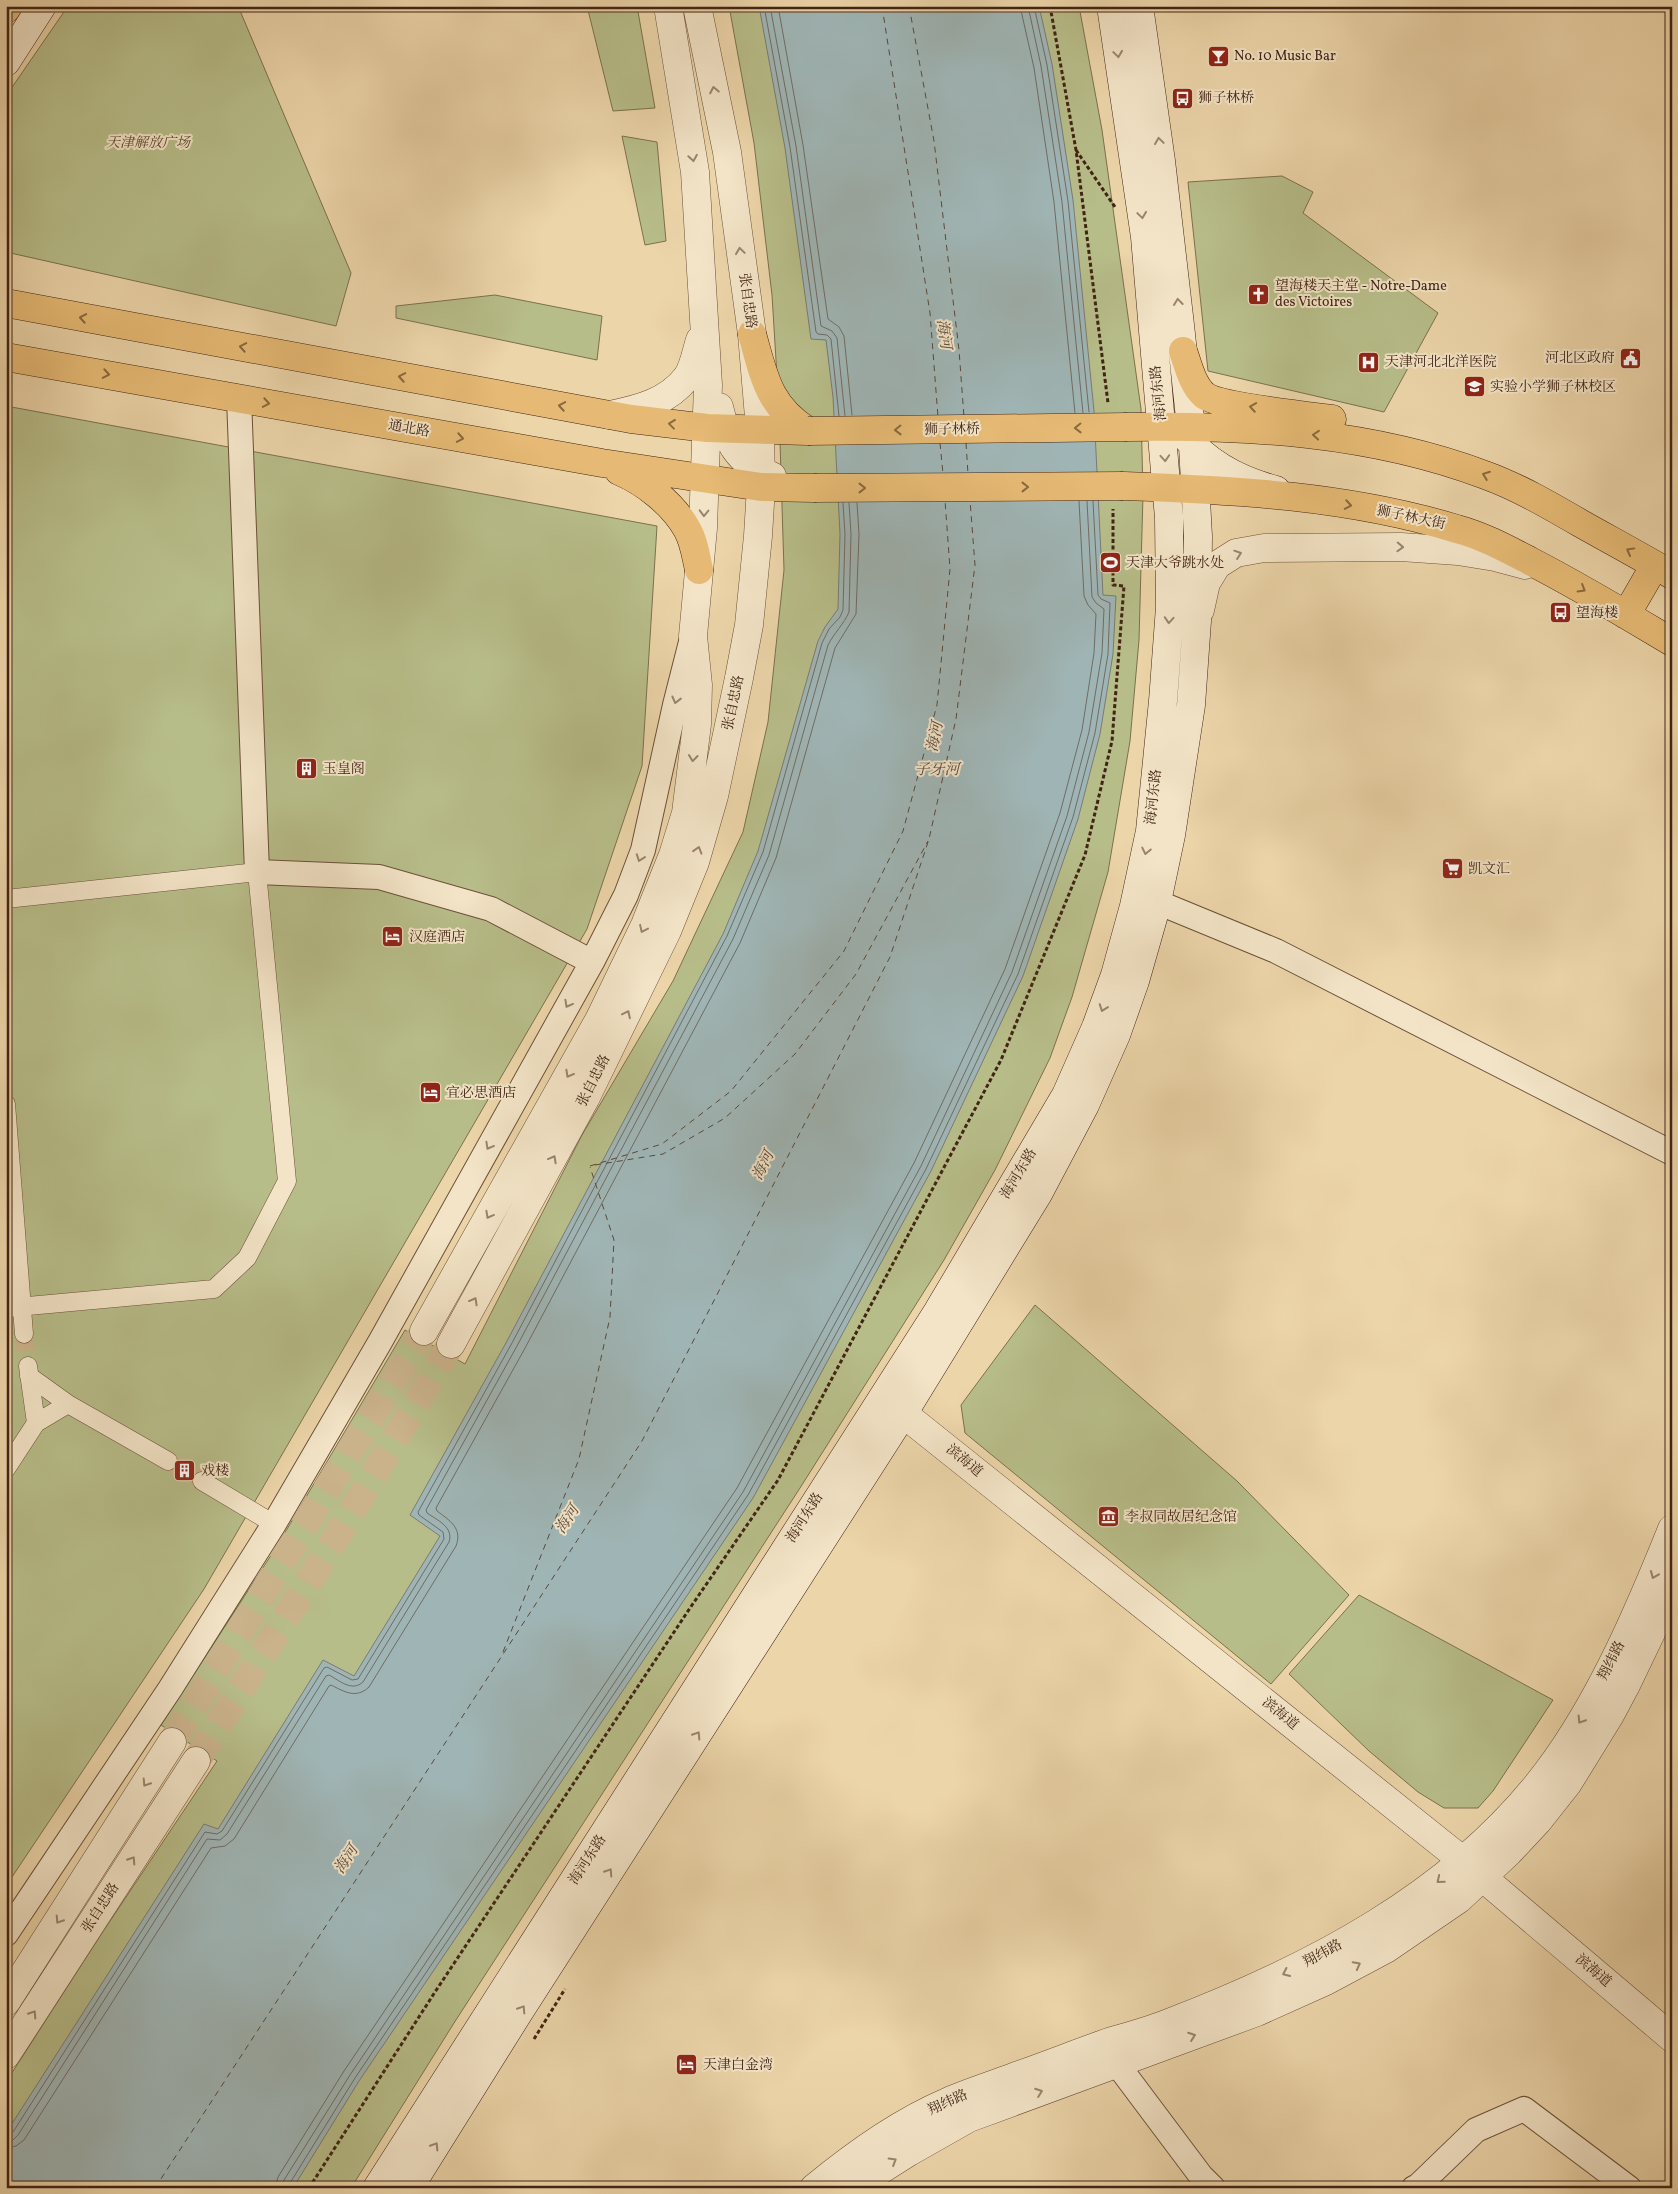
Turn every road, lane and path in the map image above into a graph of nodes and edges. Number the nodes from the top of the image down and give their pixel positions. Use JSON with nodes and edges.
{"nodes":[{"id":1,"x":42,"y":6,"type":"edge"},
{"id":2,"x":668,"y":6,"type":"edge"},
{"id":3,"x":698,"y":6,"type":"edge"},
{"id":4,"x":1050,"y":6,"type":"edge"},
{"id":5,"x":1111,"y":6,"type":"edge"},
{"id":6,"x":1139,"y":6,"type":"edge"},
{"id":7,"x":6,"y":62,"type":"edge"},
{"id":8,"x":1076,"y":150,"type":"junction"},
{"id":9,"x":1116,"y":209,"type":"dead end"},
{"id":10,"x":6,"y":303,"type":"edge"},
{"id":11,"x":704,"y":324,"type":"junction"},
{"id":12,"x":752,"y":334,"type":"junction"},
{"id":13,"x":1183,"y":351,"type":"junction"},
{"id":14,"x":6,"y":356,"type":"edge"},
{"id":15,"x":239,"y":398,"type":"junction"},
{"id":16,"x":1109,"y":406,"type":"dead end"},
{"id":17,"x":610,"y":415,"type":"junction"},
{"id":18,"x":716,"y":428,"type":"junction"},
{"id":19,"x":760,"y":429,"type":"junction"},
{"id":20,"x":808,"y":432,"type":"junction"},
{"id":21,"x":1181,"y":432,"type":"junction"},
{"id":22,"x":1416,"y":452,"type":"junction"},
{"id":23,"x":602,"y":463,"type":"junction"},
{"id":24,"x":761,"y":479,"type":"junction"},
{"id":25,"x":704,"y":480,"type":"junction"},
{"id":26,"x":1167,"y":487,"type":"junction"},
{"id":27,"x":1196,"y":489,"type":"junction"},
{"id":28,"x":1118,"y":494,"type":"junction"},
{"id":29,"x":1300,"y":497,"type":"junction"},
{"id":30,"x":699,"y":570,"type":"junction"},
{"id":31,"x":1663,"y":570,"type":"edge"},
{"id":32,"x":1552,"y":572,"type":"junction"},
{"id":33,"x":1626,"y":615,"type":"junction"},
{"id":34,"x":1197,"y":621,"type":"junction"},
{"id":35,"x":693,"y":636,"type":"junction"},
{"id":36,"x":1672,"y":642,"type":"edge"},
{"id":37,"x":257,"y":872,"type":"junction"},
{"id":38,"x":6,"y":899,"type":"edge"},
{"id":39,"x":1157,"y":902,"type":"junction"},
{"id":40,"x":592,"y":962,"type":"junction"},
{"id":41,"x":6,"y":1104,"type":"edge"},
{"id":42,"x":1672,"y":1154,"type":"edge"},
{"id":43,"x":14,"y":1308,"type":"edge"},
{"id":44,"x":424,"y":1331,"type":"tunnel mouth"},
{"id":45,"x":24,"y":1334,"type":"tunnel mouth"},
{"id":46,"x":451,"y":1344,"type":"tunnel mouth"},
{"id":47,"x":882,"y":1397,"type":"junction"},
{"id":48,"x":68,"y":1404,"type":"junction"},
{"id":49,"x":904,"y":1414,"type":"junction"},
{"id":50,"x":36,"y":1423,"type":"junction"},
{"id":51,"x":168,"y":1461,"type":"tunnel mouth"},
{"id":52,"x":6,"y":1469,"type":"edge"},
{"id":53,"x":202,"y":1481,"type":"tunnel mouth"},
{"id":54,"x":274,"y":1524,"type":"junction"},
{"id":55,"x":1672,"y":1529,"type":"edge"},
{"id":56,"x":1672,"y":1589,"type":"edge"},
{"id":57,"x":172,"y":1742,"type":"tunnel mouth"},
{"id":58,"x":196,"y":1760,"type":"tunnel mouth"},
{"id":59,"x":1472,"y":1868,"type":"junction"},
{"id":60,"x":6,"y":1934,"type":"edge"},
{"id":61,"x":6,"y":2002,"type":"edge"},
{"id":62,"x":1672,"y":2038,"type":"edge"},
{"id":63,"x":1113,"y":2053,"type":"junction"},
{"id":64,"x":6,"y":2055,"type":"edge"},
{"id":65,"x":309,"y":2188,"type":"edge"},
{"id":66,"x":377,"y":2188,"type":"edge"},
{"id":67,"x":409,"y":2188,"type":"edge"},
{"id":68,"x":814,"y":2188,"type":"edge"},
{"id":69,"x":852,"y":2188,"type":"edge"},
{"id":70,"x":1213,"y":2188,"type":"edge"},
{"id":71,"x":1414,"y":2188,"type":"edge"},
{"id":72,"x":1629,"y":2188,"type":"edge"}],
"edges":[{"from":1,"to":7,"type":"street"},
{"from":2,"to":11,"type":"street","one_way":true},
{"from":12,"to":3,"type":"street","name":"张自忠路","one_way":true},
{"from":4,"to":8,"type":"path"},
{"from":5,"to":21,"type":"street","name":"海河东路","one_way":true},
{"from":13,"to":6,"type":"street","name":"海河东路","one_way":true},
{"from":8,"to":9,"type":"path"},
{"from":8,"to":16,"type":"path"},
{"from":17,"to":10,"type":"main road","one_way":true},
{"from":11,"to":17,"type":"street"},
{"from":11,"to":18,"type":"street"},
{"from":12,"to":19,"type":"street","name":"张自忠路"},
{"from":12,"to":20,"type":"main road"},
{"from":13,"to":21,"type":"street","name":"海河东路"},
{"from":22,"to":13,"type":"main road","one_way":true},
{"from":14,"to":15,"type":"main road","name":"通北路","one_way":true},
{"from":15,"to":23,"type":"main road","name":"通北路","one_way":true},
{"from":15,"to":37,"type":"street"},
{"from":18,"to":17,"type":"main road","one_way":true},
{"from":18,"to":19,"type":"main road"},
{"from":18,"to":24,"type":"street"},
{"from":18,"to":25,"type":"street","name":"张自忠路"},
{"from":19,"to":20,"type":"main road"},
{"from":19,"to":24,"type":"street","name":"张自忠路"},
{"from":21,"to":20,"type":"main road","name":"狮子林桥","one_way":true,"bridge":true},
{"from":22,"to":21,"type":"main road","one_way":true},
{"from":21,"to":26,"type":"street","name":"海河东路","one_way":true},
{"from":21,"to":27,"type":"street","name":"海河东路"},
{"from":21,"to":29,"type":"street"},
{"from":31,"to":22,"type":"main road","one_way":true},
{"from":23,"to":25,"type":"main road","name":"通北路"},
{"from":23,"to":30,"type":"main road"},
{"from":24,"to":25,"type":"main road","name":"通北路"},
{"from":24,"to":28,"type":"main road","name":"通北路","one_way":true,"bridge":true},
{"from":46,"to":24,"type":"street","name":"张自忠路","one_way":true},
{"from":25,"to":30,"type":"street","name":"张自忠路","one_way":true},
{"from":26,"to":27,"type":"main road","name":"狮子林大街"},
{"from":26,"to":28,"type":"main road","name":"狮子林大街"},
{"from":26,"to":47,"type":"street","name":"海河东路","one_way":true},
{"from":27,"to":29,"type":"main road","name":"狮子林大街"},
{"from":27,"to":34,"type":"street","name":"海河东路"},
{"from":28,"to":65,"type":"path"},
{"from":29,"to":32,"type":"main road","name":"狮子林大街","one_way":true},
{"from":30,"to":35,"type":"street","name":"张自忠路"},
{"from":31,"to":33,"type":"main road"},
{"from":32,"to":33,"type":"main road","name":"狮子林大街","one_way":true},
{"from":34,"to":32,"type":"street","one_way":true},
{"from":33,"to":36,"type":"main road","name":"狮子林大街"},
{"from":34,"to":39,"type":"street","name":"海河东路"},
{"from":35,"to":40,"type":"street","one_way":true},
{"from":35,"to":44,"type":"street","name":"张自忠路","one_way":true},
{"from":37,"to":38,"type":"street"},
{"from":37,"to":40,"type":"street"},
{"from":37,"to":43,"type":"street"},
{"from":39,"to":42,"type":"street"},
{"from":39,"to":49,"type":"street","name":"海河东路"},
{"from":40,"to":54,"type":"street","one_way":true},
{"from":41,"to":43,"type":"street"},
{"from":43,"to":45,"type":"street"},
{"from":47,"to":49,"type":"street","name":"滨海道"},
{"from":47,"to":66,"type":"street","name":"海河东路"},
{"from":48,"to":50,"type":"street"},
{"from":48,"to":50,"type":"street"},
{"from":48,"to":51,"type":"street"},
{"from":49,"to":59,"type":"street","name":"滨海道"},
{"from":67,"to":49,"type":"street","name":"海河东路","one_way":true},
{"from":50,"to":52,"type":"street"},
{"from":53,"to":54,"type":"street"},
{"from":54,"to":60,"type":"street"},
{"from":55,"to":59,"type":"street","name":"翔纬路","one_way":true},
{"from":56,"to":59,"type":"street","name":"翔纬路"},
{"from":57,"to":61,"type":"street","name":"张自忠路","one_way":true},
{"from":64,"to":58,"type":"street","name":"张自忠路","one_way":true},
{"from":59,"to":62,"type":"street","name":"滨海道"},
{"from":59,"to":63,"type":"street","name":"翔纬路"},
{"from":63,"to":68,"type":"street","name":"翔纬路"},
{"from":69,"to":63,"type":"street","name":"翔纬路","one_way":true},
{"from":63,"to":70,"type":"street"},
{"from":71,"to":72,"type":"street"}]}
